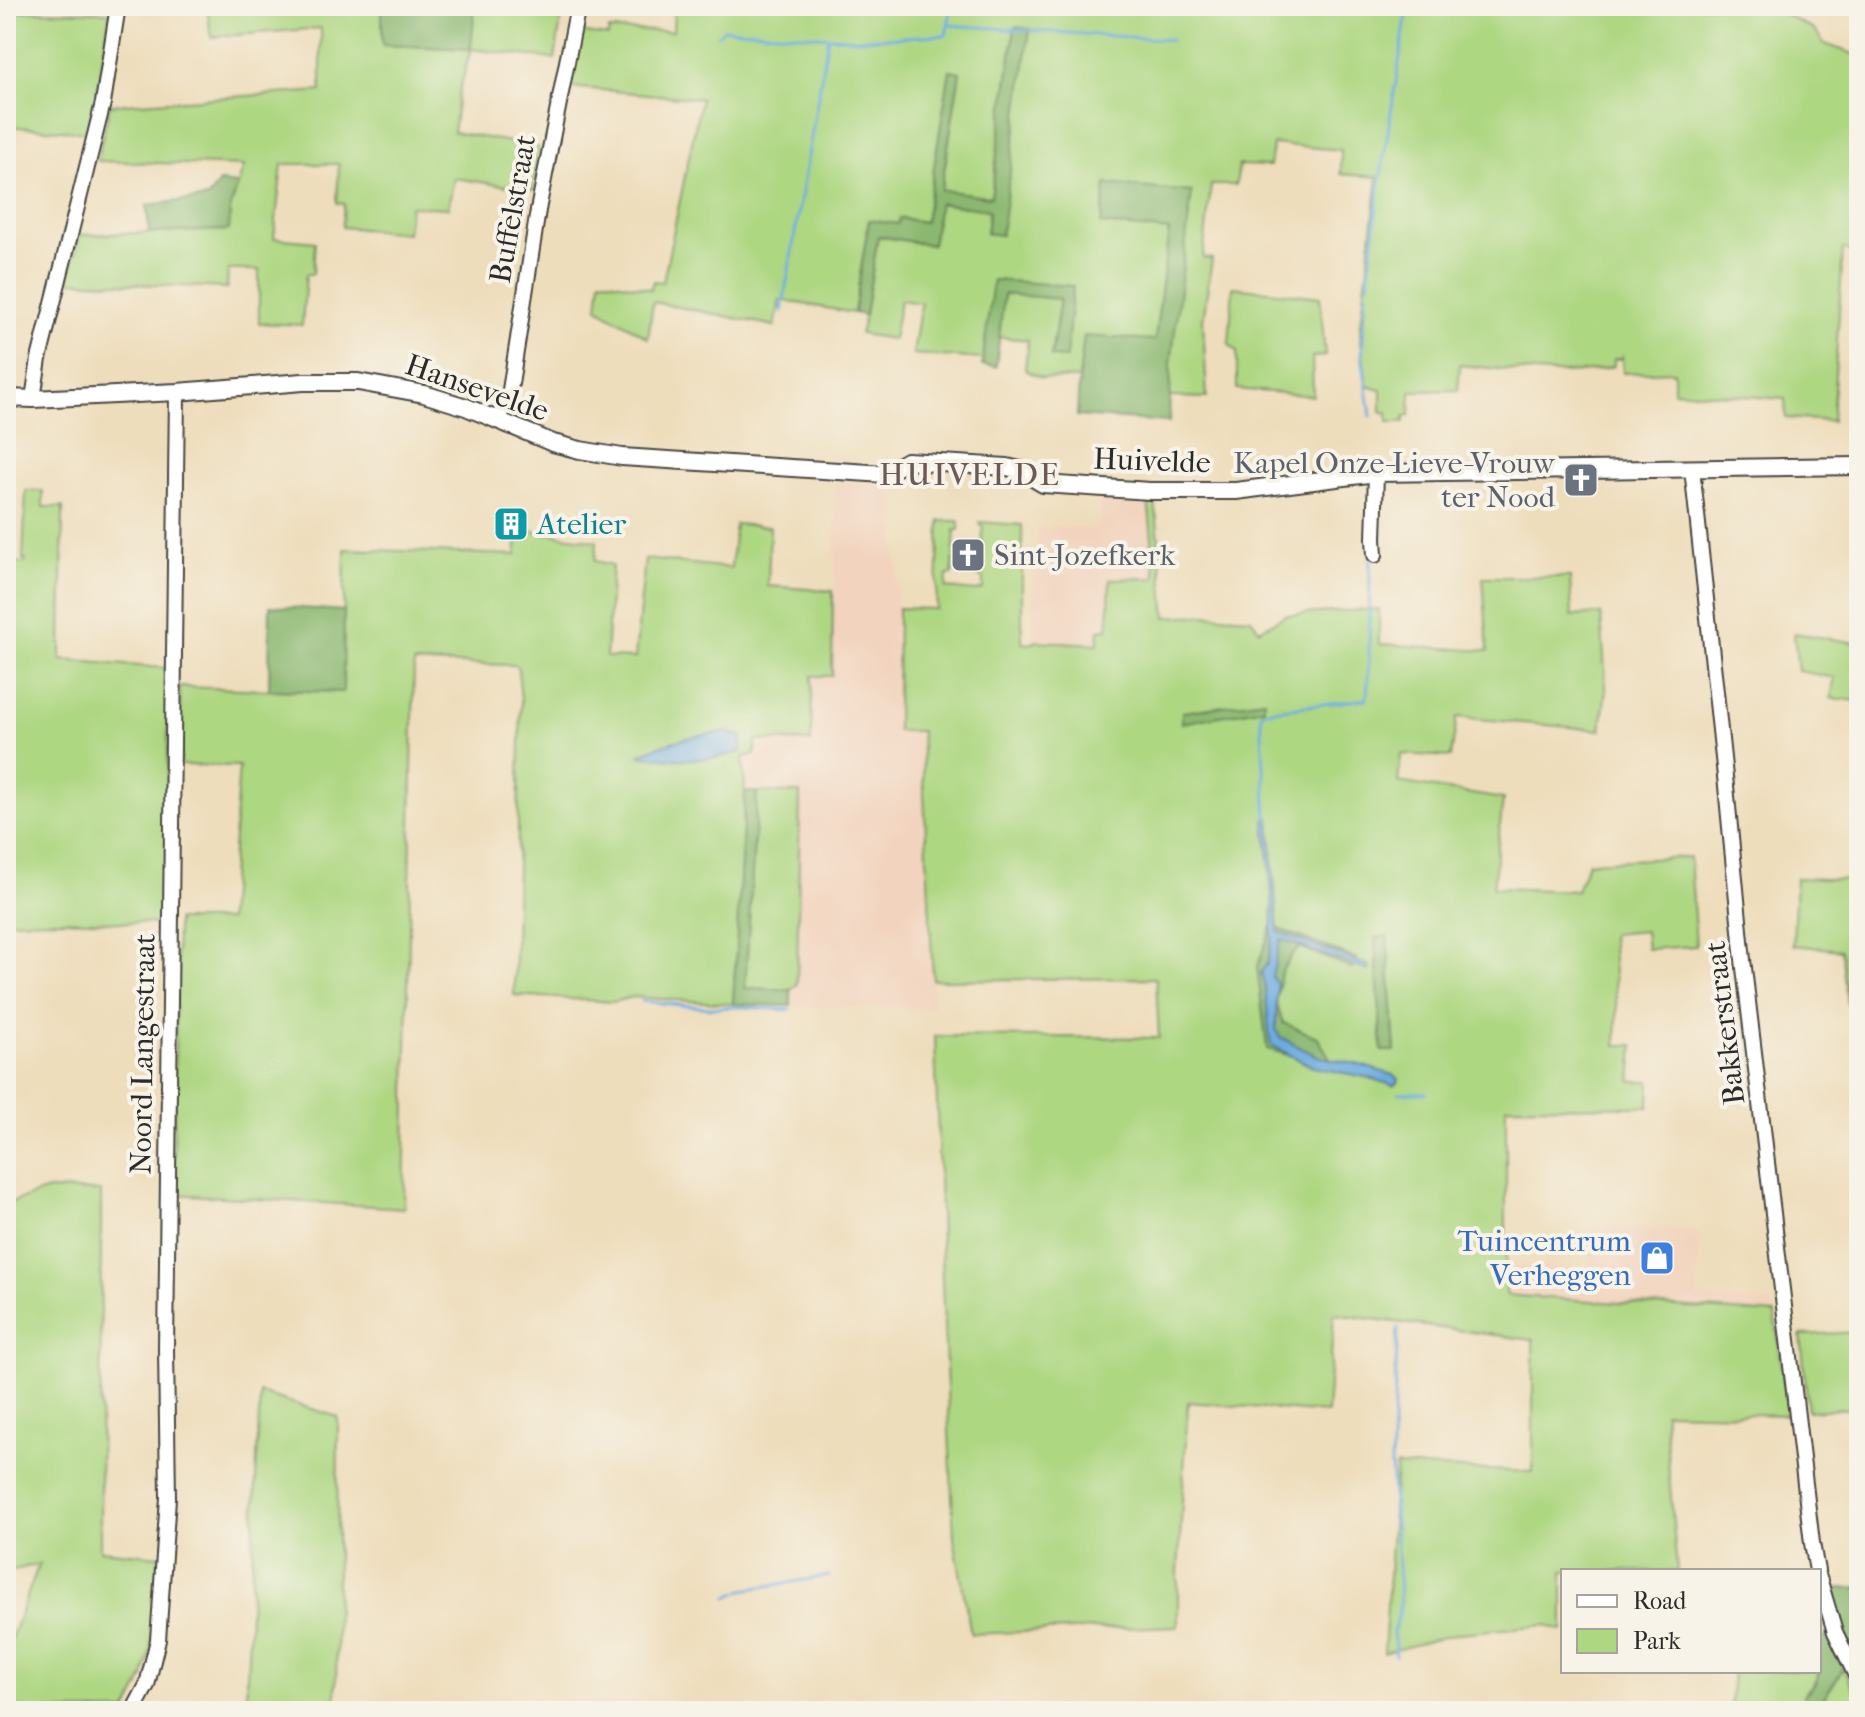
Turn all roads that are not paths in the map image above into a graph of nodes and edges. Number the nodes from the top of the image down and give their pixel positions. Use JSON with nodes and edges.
{"nodes":[{"id":1,"x":118,"y":6,"type":"edge"},
{"id":2,"x":578,"y":6,"type":"edge"},
{"id":3,"x":177,"y":392,"type":"junction"},
{"id":4,"x":6,"y":398,"type":"edge"},
{"id":5,"x":33,"y":399,"type":"junction"},
{"id":6,"x":498,"y":420,"type":"junction"},
{"id":7,"x":1859,"y":466,"type":"edge"},
{"id":8,"x":1692,"y":468,"type":"junction"},
{"id":9,"x":833,"y":471,"type":"joint"},
{"id":10,"x":1376,"y":473,"type":"junction"},
{"id":11,"x":1375,"y":555,"type":"dead end"},
{"id":12,"x":1817,"y":1569,"type":"edge"},
{"id":13,"x":1821,"y":1585,"type":"edge"},
{"id":14,"x":1859,"y":1682,"type":"edge"},
{"id":15,"x":133,"y":1711,"type":"edge"}],
"edges":[{"from":1,"to":5,"type":"street"},
{"from":2,"to":6,"type":"street","name":"Buffelstraat"},
{"from":3,"to":5,"type":"street","name":"Hansevelde"},
{"from":3,"to":6,"type":"street","name":"Hansevelde"},
{"from":3,"to":15,"type":"street","name":"Noord Langestraat"},
{"from":4,"to":5,"type":"street","name":"Hansevelde"},
{"from":6,"to":9,"type":"street","name":"Hansevelde"},
{"from":7,"to":8,"type":"street","name":"Huivelde"},
{"from":8,"to":10,"type":"street","name":"Huivelde"},
{"from":8,"to":12,"type":"street","name":"Bakkerstraat"},
{"from":9,"to":10,"type":"street","name":"Huivelde"},
{"from":10,"to":11,"type":"street"},
{"from":13,"to":14,"type":"street"}]}
